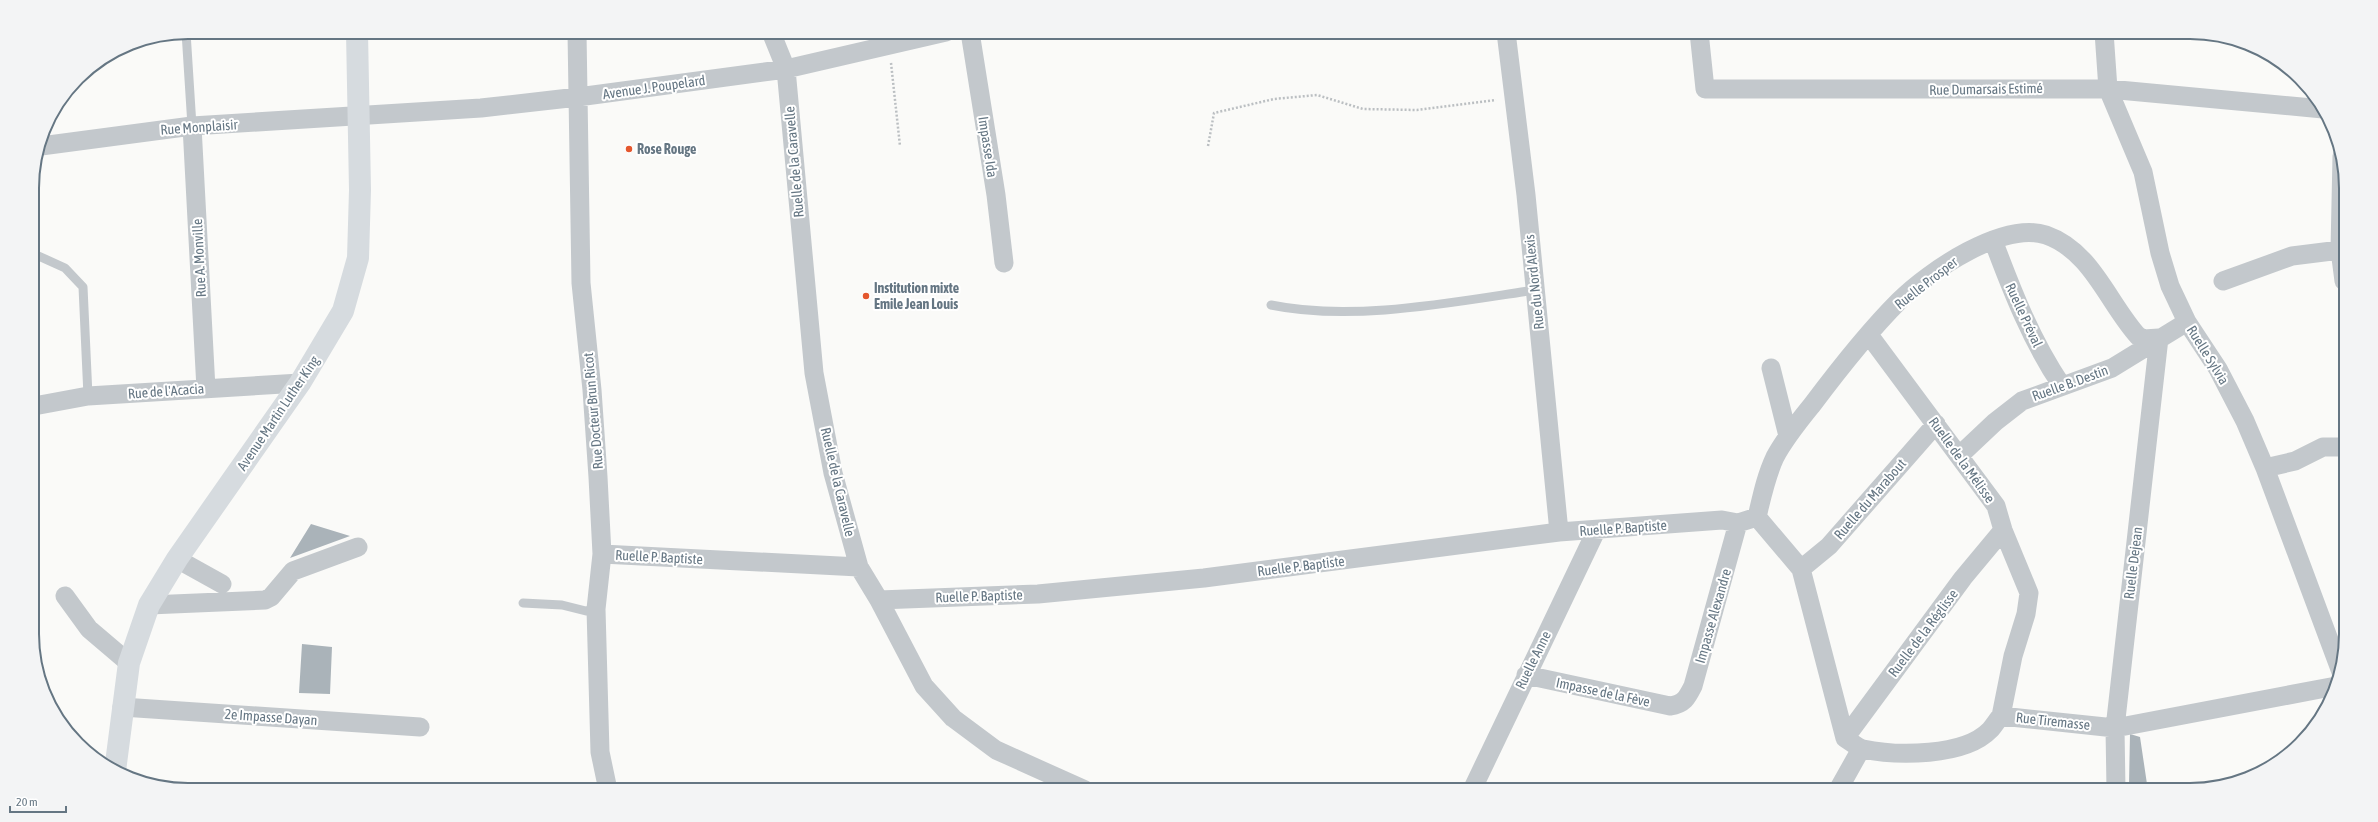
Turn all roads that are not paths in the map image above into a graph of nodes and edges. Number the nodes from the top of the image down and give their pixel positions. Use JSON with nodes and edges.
{"nodes":[{"id":1,"x":186,"y":39,"type":"edge"},
{"id":2,"x":357,"y":39,"type":"edge"},
{"id":3,"x":577,"y":39,"type":"edge"},
{"id":4,"x":774,"y":39,"type":"edge"},
{"id":5,"x":918,"y":39,"type":"edge"},
{"id":6,"x":971,"y":39,"type":"edge"},
{"id":7,"x":1507,"y":39,"type":"edge"},
{"id":8,"x":1701,"y":39,"type":"edge"},
{"id":9,"x":2104,"y":39,"type":"edge"},
{"id":10,"x":786,"y":69,"type":"junction"},
{"id":11,"x":2108,"y":90,"type":"junction"},
{"id":12,"x":578,"y":97,"type":"junction"},
{"id":13,"x":2316,"y":108,"type":"edge"},
{"id":14,"x":358,"y":117,"type":"junction"},
{"id":15,"x":192,"y":126,"type":"junction"},
{"id":16,"x":45,"y":145,"type":"edge"},
{"id":17,"x":1993,"y":240,"type":"junction"},
{"id":18,"x":2339,"y":250,"type":"edge"},
{"id":19,"x":39,"y":256,"type":"edge"},
{"id":20,"x":1004,"y":263,"type":"dead end"},
{"id":21,"x":2223,"y":281,"type":"dead end"},
{"id":22,"x":1535,"y":290,"type":"junction"},
{"id":23,"x":1271,"y":304,"type":"dead end"},
{"id":24,"x":2187,"y":322,"type":"junction"},
{"id":25,"x":1869,"y":335,"type":"junction"},
{"id":26,"x":2159,"y":338,"type":"junction"},
{"id":27,"x":1771,"y":368,"type":"dead end"},
{"id":28,"x":300,"y":383,"type":"junction"},
{"id":29,"x":2062,"y":386,"type":"junction"},
{"id":30,"x":206,"y":389,"type":"junction"},
{"id":31,"x":88,"y":396,"type":"junction"},
{"id":32,"x":39,"y":405,"type":"edge"},
{"id":33,"x":1936,"y":424,"type":"junction"},
{"id":34,"x":1788,"y":436,"type":"junction"},
{"id":35,"x":2339,"y":447,"type":"edge"},
{"id":36,"x":1960,"y":456,"type":"junction"},
{"id":37,"x":2265,"y":468,"type":"junction"},
{"id":38,"x":1757,"y":517,"type":"junction"},
{"id":39,"x":1730,"y":522,"type":"junction"},
{"id":40,"x":2003,"y":530,"type":"junction"},
{"id":41,"x":1596,"y":531,"type":"junction"},
{"id":42,"x":1559,"y":532,"type":"junction"},
{"id":43,"x":358,"y":548,"type":"dead end"},
{"id":44,"x":602,"y":554,"type":"junction"},
{"id":45,"x":177,"y":559,"type":"junction"},
{"id":46,"x":859,"y":567,"type":"junction"},
{"id":47,"x":1801,"y":569,"type":"junction"},
{"id":48,"x":222,"y":584,"type":"dead end"},
{"id":49,"x":65,"y":596,"type":"dead end"},
{"id":50,"x":879,"y":600,"type":"junction"},
{"id":51,"x":523,"y":603,"type":"dead end"},
{"id":52,"x":149,"y":605,"type":"junction"},
{"id":53,"x":596,"y":609,"type":"junction"},
{"id":54,"x":2337,"y":660,"type":"edge"},
{"id":55,"x":129,"y":663,"type":"junction"},
{"id":56,"x":1526,"y":675,"type":"junction"},
{"id":57,"x":2329,"y":687,"type":"edge"},
{"id":58,"x":1680,"y":704,"type":"joint"},
{"id":59,"x":122,"y":707,"type":"junction"},
{"id":60,"x":2001,"y":716,"type":"junction"},
{"id":61,"x":420,"y":727,"type":"dead end"},
{"id":62,"x":2115,"y":728,"type":"junction"},
{"id":63,"x":1845,"y":738,"type":"junction"},
{"id":64,"x":1861,"y":749,"type":"junction"},
{"id":65,"x":116,"y":765,"type":"edge"},
{"id":66,"x":607,"y":783,"type":"edge"},
{"id":67,"x":1069,"y":783,"type":"edge"},
{"id":68,"x":1475,"y":783,"type":"edge"},
{"id":69,"x":1842,"y":783,"type":"edge"},
{"id":70,"x":2116,"y":783,"type":"edge"}],
"edges":[{"from":1,"to":15,"type":"lane"},
{"from":2,"to":14,"type":"main road","name":"Avenue Martin Luther King"},
{"from":3,"to":12,"type":"street","name":"Rue Docteur Brun Ricot"},
{"from":4,"to":10,"type":"street"},
{"from":5,"to":10,"type":"street","name":"Avenue J. Poupelard"},
{"from":6,"to":20,"type":"street","name":"Impasse Ida"},
{"from":7,"to":22,"type":"street","name":"Rue du Nord Alexis"},
{"from":8,"to":11,"type":"street","name":"Rue Dumarsais Estimé"},
{"from":9,"to":11,"type":"street","name":"Ruelle Sylvia"},
{"from":10,"to":12,"type":"street","name":"Avenue J. Poupelard"},
{"from":10,"to":46,"type":"street","name":"Ruelle de la Caravelle"},
{"from":11,"to":13,"type":"street","name":"Rue Dumarsais Estimé"},
{"from":11,"to":24,"type":"street","name":"Ruelle Sylvia"},
{"from":12,"to":14,"type":"street","name":"Avenue J. Poupelard"},
{"from":12,"to":44,"type":"street","name":"Rue Docteur Brun Ricot"},
{"from":14,"to":15,"type":"street","name":"Rue Monplaisir"},
{"from":14,"to":28,"type":"main road","name":"Avenue Martin Luther King"},
{"from":15,"to":16,"type":"street","name":"Rue Monplaisir"},
{"from":15,"to":30,"type":"street","name":"Rue A. Monville"},
{"from":17,"to":25,"type":"street","name":"Ruelle Prosper"},
{"from":17,"to":26,"type":"street","name":"Ruelle Prosper"},
{"from":17,"to":29,"type":"street","name":"Ruelle Préval"},
{"from":18,"to":21,"type":"street"},
{"from":19,"to":31,"type":"lane"},
{"from":22,"to":23,"type":"lane"},
{"from":22,"to":42,"type":"street","name":"Rue du Nord Alexis"},
{"from":24,"to":26,"type":"street","name":"Ruelle B. Destin"},
{"from":24,"to":37,"type":"street","name":"Ruelle Sylvia"},
{"from":25,"to":33,"type":"street","name":"Ruelle de la Mélisse"},
{"from":25,"to":34,"type":"street","name":"Ruelle Prosper"},
{"from":26,"to":29,"type":"street","name":"Ruelle B. Destin"},
{"from":26,"to":62,"type":"street","name":"Ruelle Dejean"},
{"from":27,"to":34,"type":"street"},
{"from":28,"to":30,"type":"street","name":"Rue de l'Acacia"},
{"from":28,"to":45,"type":"main road","name":"Avenue Martin Luther King"},
{"from":29,"to":36,"type":"street","name":"Ruelle B. Destin"},
{"from":30,"to":31,"type":"street","name":"Rue de l'Acacia"},
{"from":31,"to":32,"type":"street","name":"Rue de l'Acacia"},
{"from":33,"to":36,"type":"street","name":"Ruelle de la Mélisse"},
{"from":33,"to":47,"type":"street","name":"Ruelle du Marabout"},
{"from":34,"to":38,"type":"street","name":"Ruelle Prosper"},
{"from":35,"to":37,"type":"street"},
{"from":36,"to":40,"type":"street","name":"Ruelle de la Mélisse"},
{"from":37,"to":54,"type":"street","name":"Ruelle Sylvia"},
{"from":38,"to":39,"type":"street"},
{"from":38,"to":47,"type":"street"},
{"from":39,"to":41,"type":"street","name":"Ruelle P. Baptiste"},
{"from":39,"to":58,"type":"street","name":"Impasse Alexandre"},
{"from":40,"to":60,"type":"street","name":"Ruelle de la Mélisse"},
{"from":40,"to":63,"type":"street","name":"Ruelle de la Réglisse"},
{"from":41,"to":42,"type":"street","name":"Ruelle P. Baptiste"},
{"from":41,"to":56,"type":"street","name":"Ruelle Anne"},
{"from":42,"to":50,"type":"street","name":"Ruelle P. Baptiste"},
{"from":43,"to":52,"type":"street"},
{"from":44,"to":46,"type":"street","name":"Ruelle P. Baptiste"},
{"from":44,"to":53,"type":"street","name":"Rue Docteur Brun Ricot"},
{"from":45,"to":48,"type":"street"},
{"from":45,"to":52,"type":"main road","name":"Avenue Martin Luther King"},
{"from":46,"to":50,"type":"street","name":"Ruelle de la Caravelle"},
{"from":47,"to":63,"type":"street"},
{"from":49,"to":55,"type":"street"},
{"from":50,"to":67,"type":"street","name":"Ruelle de la Caravelle"},
{"from":51,"to":53,"type":"lane"},
{"from":52,"to":55,"type":"main road","name":"Avenue Martin Luther King"},
{"from":53,"to":66,"type":"street","name":"Rue Docteur Brun Ricot"},
{"from":55,"to":59,"type":"main road","name":"Avenue Martin Luther King"},
{"from":56,"to":58,"type":"street","name":"Impasse de la Fève"},
{"from":56,"to":68,"type":"street","name":"Ruelle Anne"},
{"from":57,"to":62,"type":"street","name":"Rue Tiremasse"},
{"from":59,"to":61,"type":"street","name":"2e Impasse Dayan"},
{"from":59,"to":65,"type":"main road","name":"Avenue Martin Luther King"},
{"from":60,"to":62,"type":"street","name":"Rue Tiremasse"},
{"from":60,"to":64,"type":"street","name":"Rue Tiremasse"},
{"from":62,"to":70,"type":"street","name":"Ruelle Dejean"},
{"from":63,"to":64,"type":"street","name":"Rue Tiremasse"},
{"from":64,"to":69,"type":"street"}]}
